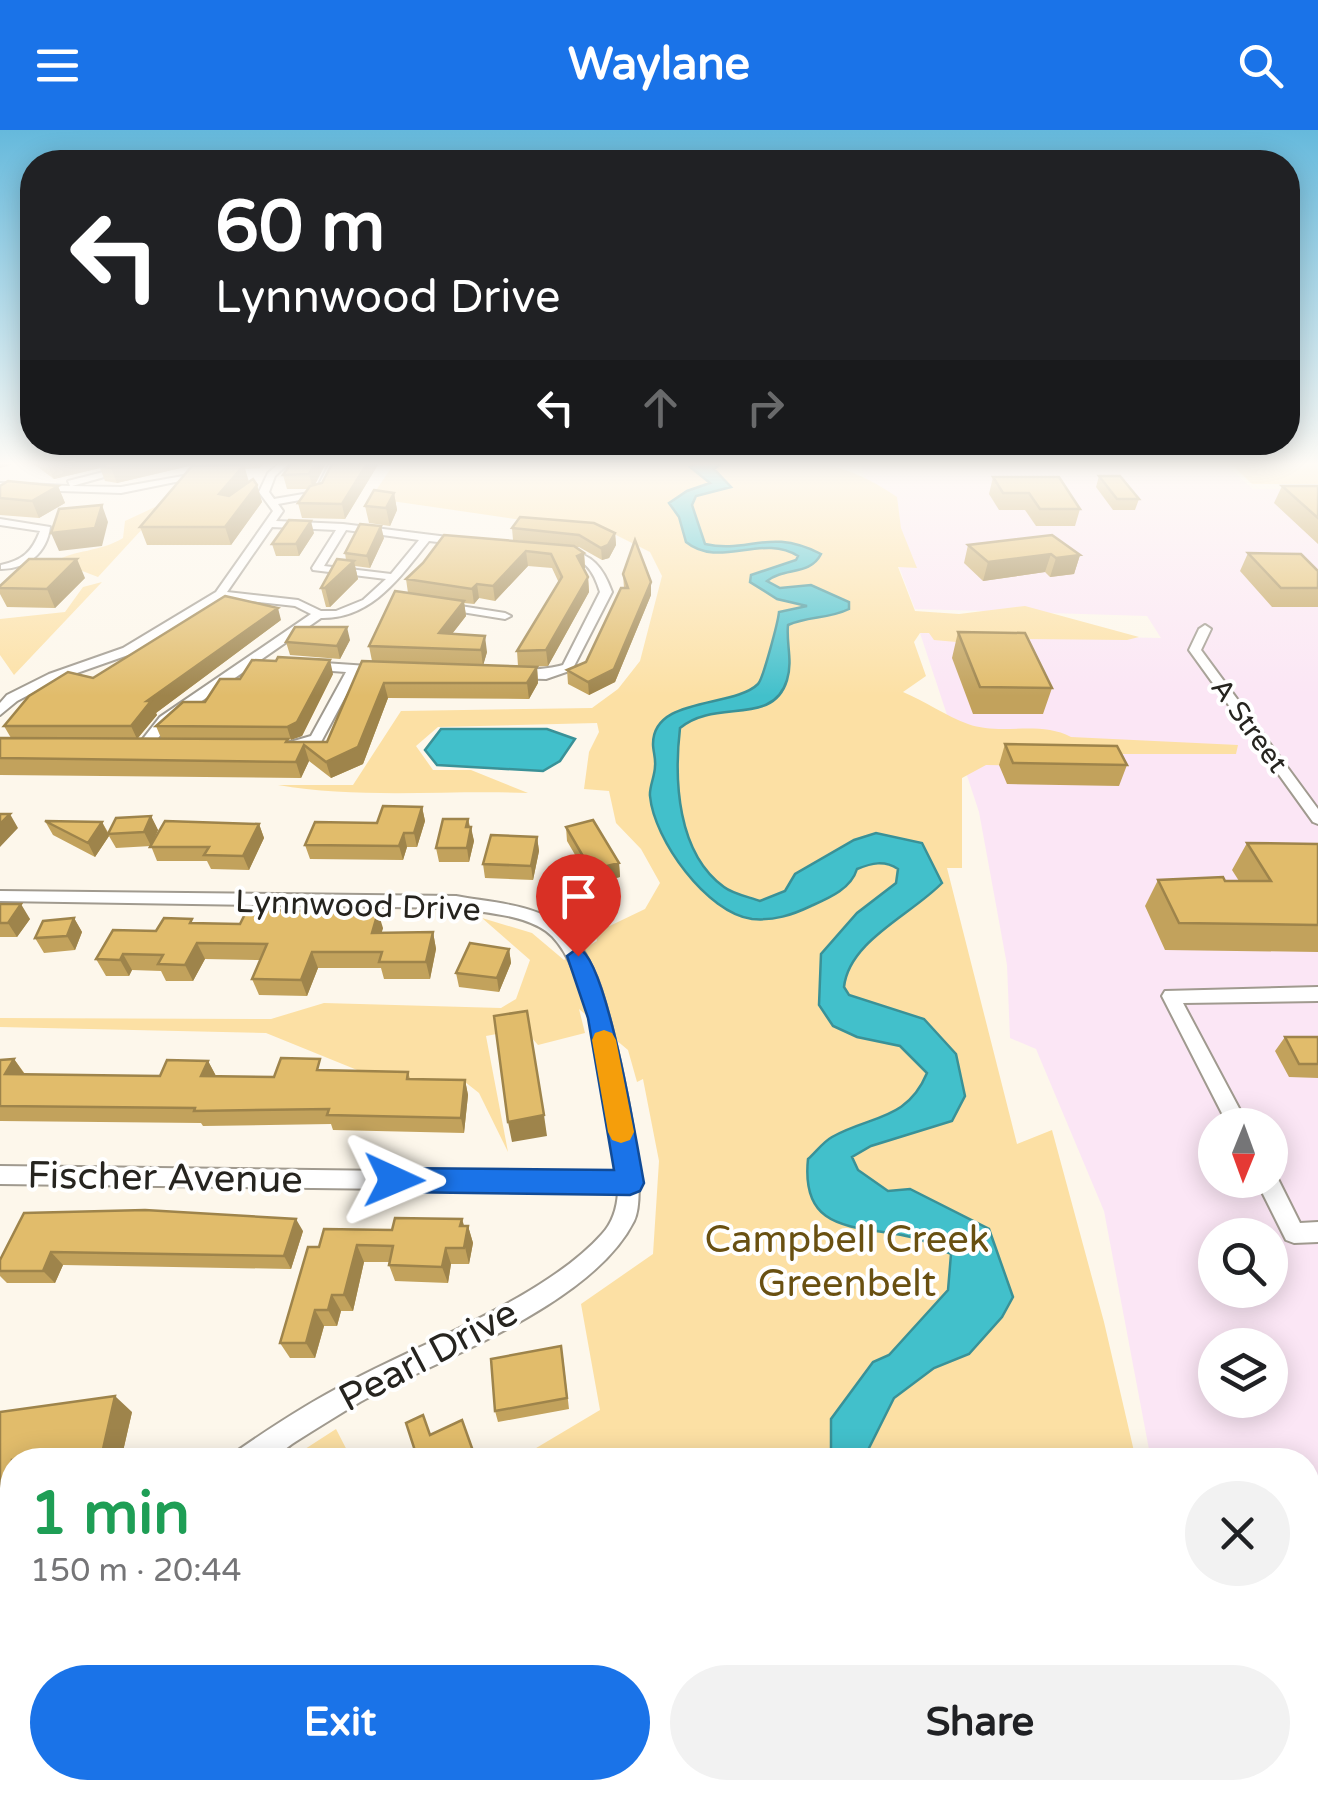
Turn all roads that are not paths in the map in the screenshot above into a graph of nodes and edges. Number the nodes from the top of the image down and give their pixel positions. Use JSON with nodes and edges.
{"nodes":[{"id":1,"x":43,"y":540,"type":"edge"},
{"id":2,"x":259,"y":540,"type":"edge"},
{"id":3,"x":334,"y":540,"type":"edge"},
{"id":4,"x":424,"y":540,"type":"edge"},
{"id":5,"x":446,"y":540,"type":"edge"},
{"id":6,"x":480,"y":543,"type":"edge"},
{"id":7,"x":548,"y":550,"type":"edge"},
{"id":8,"x":2,"y":567,"type":"edge"},
{"id":9,"x":392,"y":578,"type":"junction"},
{"id":10,"x":9,"y":582,"type":"edge"},
{"id":11,"x":220,"y":594,"type":"junction"},
{"id":12,"x":375,"y":596,"type":"junction"},
{"id":13,"x":393,"y":599,"type":"edge"},
{"id":14,"x":430,"y":605,"type":"edge"},
{"id":15,"x":319,"y":614,"type":"junction"},
{"id":16,"x":505,"y":616,"type":"dead end"},
{"id":17,"x":1205,"y":629,"type":"dead end"},
{"id":18,"x":252,"y":660,"type":"junction"},
{"id":19,"x":267,"y":663,"type":"edge"},
{"id":20,"x":302,"y":666,"type":"edge"},
{"id":21,"x":354,"y":669,"type":"junction"},
{"id":22,"x":402,"y":672,"type":"edge"},
{"id":23,"x":492,"y":674,"type":"edge"},
{"id":24,"x":0,"y":711,"type":"edge"},
{"id":25,"x":275,"y":748,"type":"edge"},
{"id":26,"x":124,"y":749,"type":"edge"},
{"id":27,"x":142,"y":749,"type":"junction"},
{"id":28,"x":161,"y":749,"type":"edge"},
{"id":29,"x":1315,"y":811,"type":"edge"},
{"id":30,"x":0,"y":896,"type":"edge"},
{"id":31,"x":1318,"y":994,"type":"edge"},
{"id":32,"x":1229,"y":1108,"type":"edge"},
{"id":33,"x":0,"y":1175,"type":"edge"},
{"id":34,"x":630,"y":1183,"type":"junction"},
{"id":35,"x":1276,"y":1198,"type":"edge"},
{"id":36,"x":1318,"y":1232,"type":"edge"},
{"id":37,"x":607,"y":1247,"type":"joint"},
{"id":38,"x":265,"y":1448,"type":"edge"}],
"edges":[{"from":1,"to":8,"type":"street"},
{"from":2,"to":11,"type":"street"},
{"from":3,"to":9,"type":"street"},
{"from":4,"to":9,"type":"street"},
{"from":5,"to":6,"type":"street"},
{"from":7,"to":23,"type":"street"},
{"from":8,"to":10,"type":"street"},
{"from":9,"to":12,"type":"street"},
{"from":11,"to":15,"type":"street"},
{"from":11,"to":24,"type":"street"},
{"from":12,"to":13,"type":"street"},
{"from":12,"to":15,"type":"street"},
{"from":14,"to":16,"type":"street"},
{"from":15,"to":18,"type":"street"},
{"from":17,"to":29,"type":"street","name":"A Street"},
{"from":18,"to":19,"type":"street"},
{"from":18,"to":27,"type":"street"},
{"from":20,"to":21,"type":"street"},
{"from":21,"to":22,"type":"street"},
{"from":21,"to":25,"type":"street"},
{"from":26,"to":27,"type":"street"},
{"from":27,"to":28,"type":"street"},
{"from":30,"to":34,"type":"street","name":"Lynnwood Drive"},
{"from":31,"to":32,"type":"street"},
{"from":33,"to":34,"type":"street","name":"Fischer Avenue"},
{"from":34,"to":37,"type":"street","name":"Lynnwood Drive"},
{"from":35,"to":36,"type":"street"},
{"from":37,"to":38,"type":"street","name":"Pearl Drive"}]}
